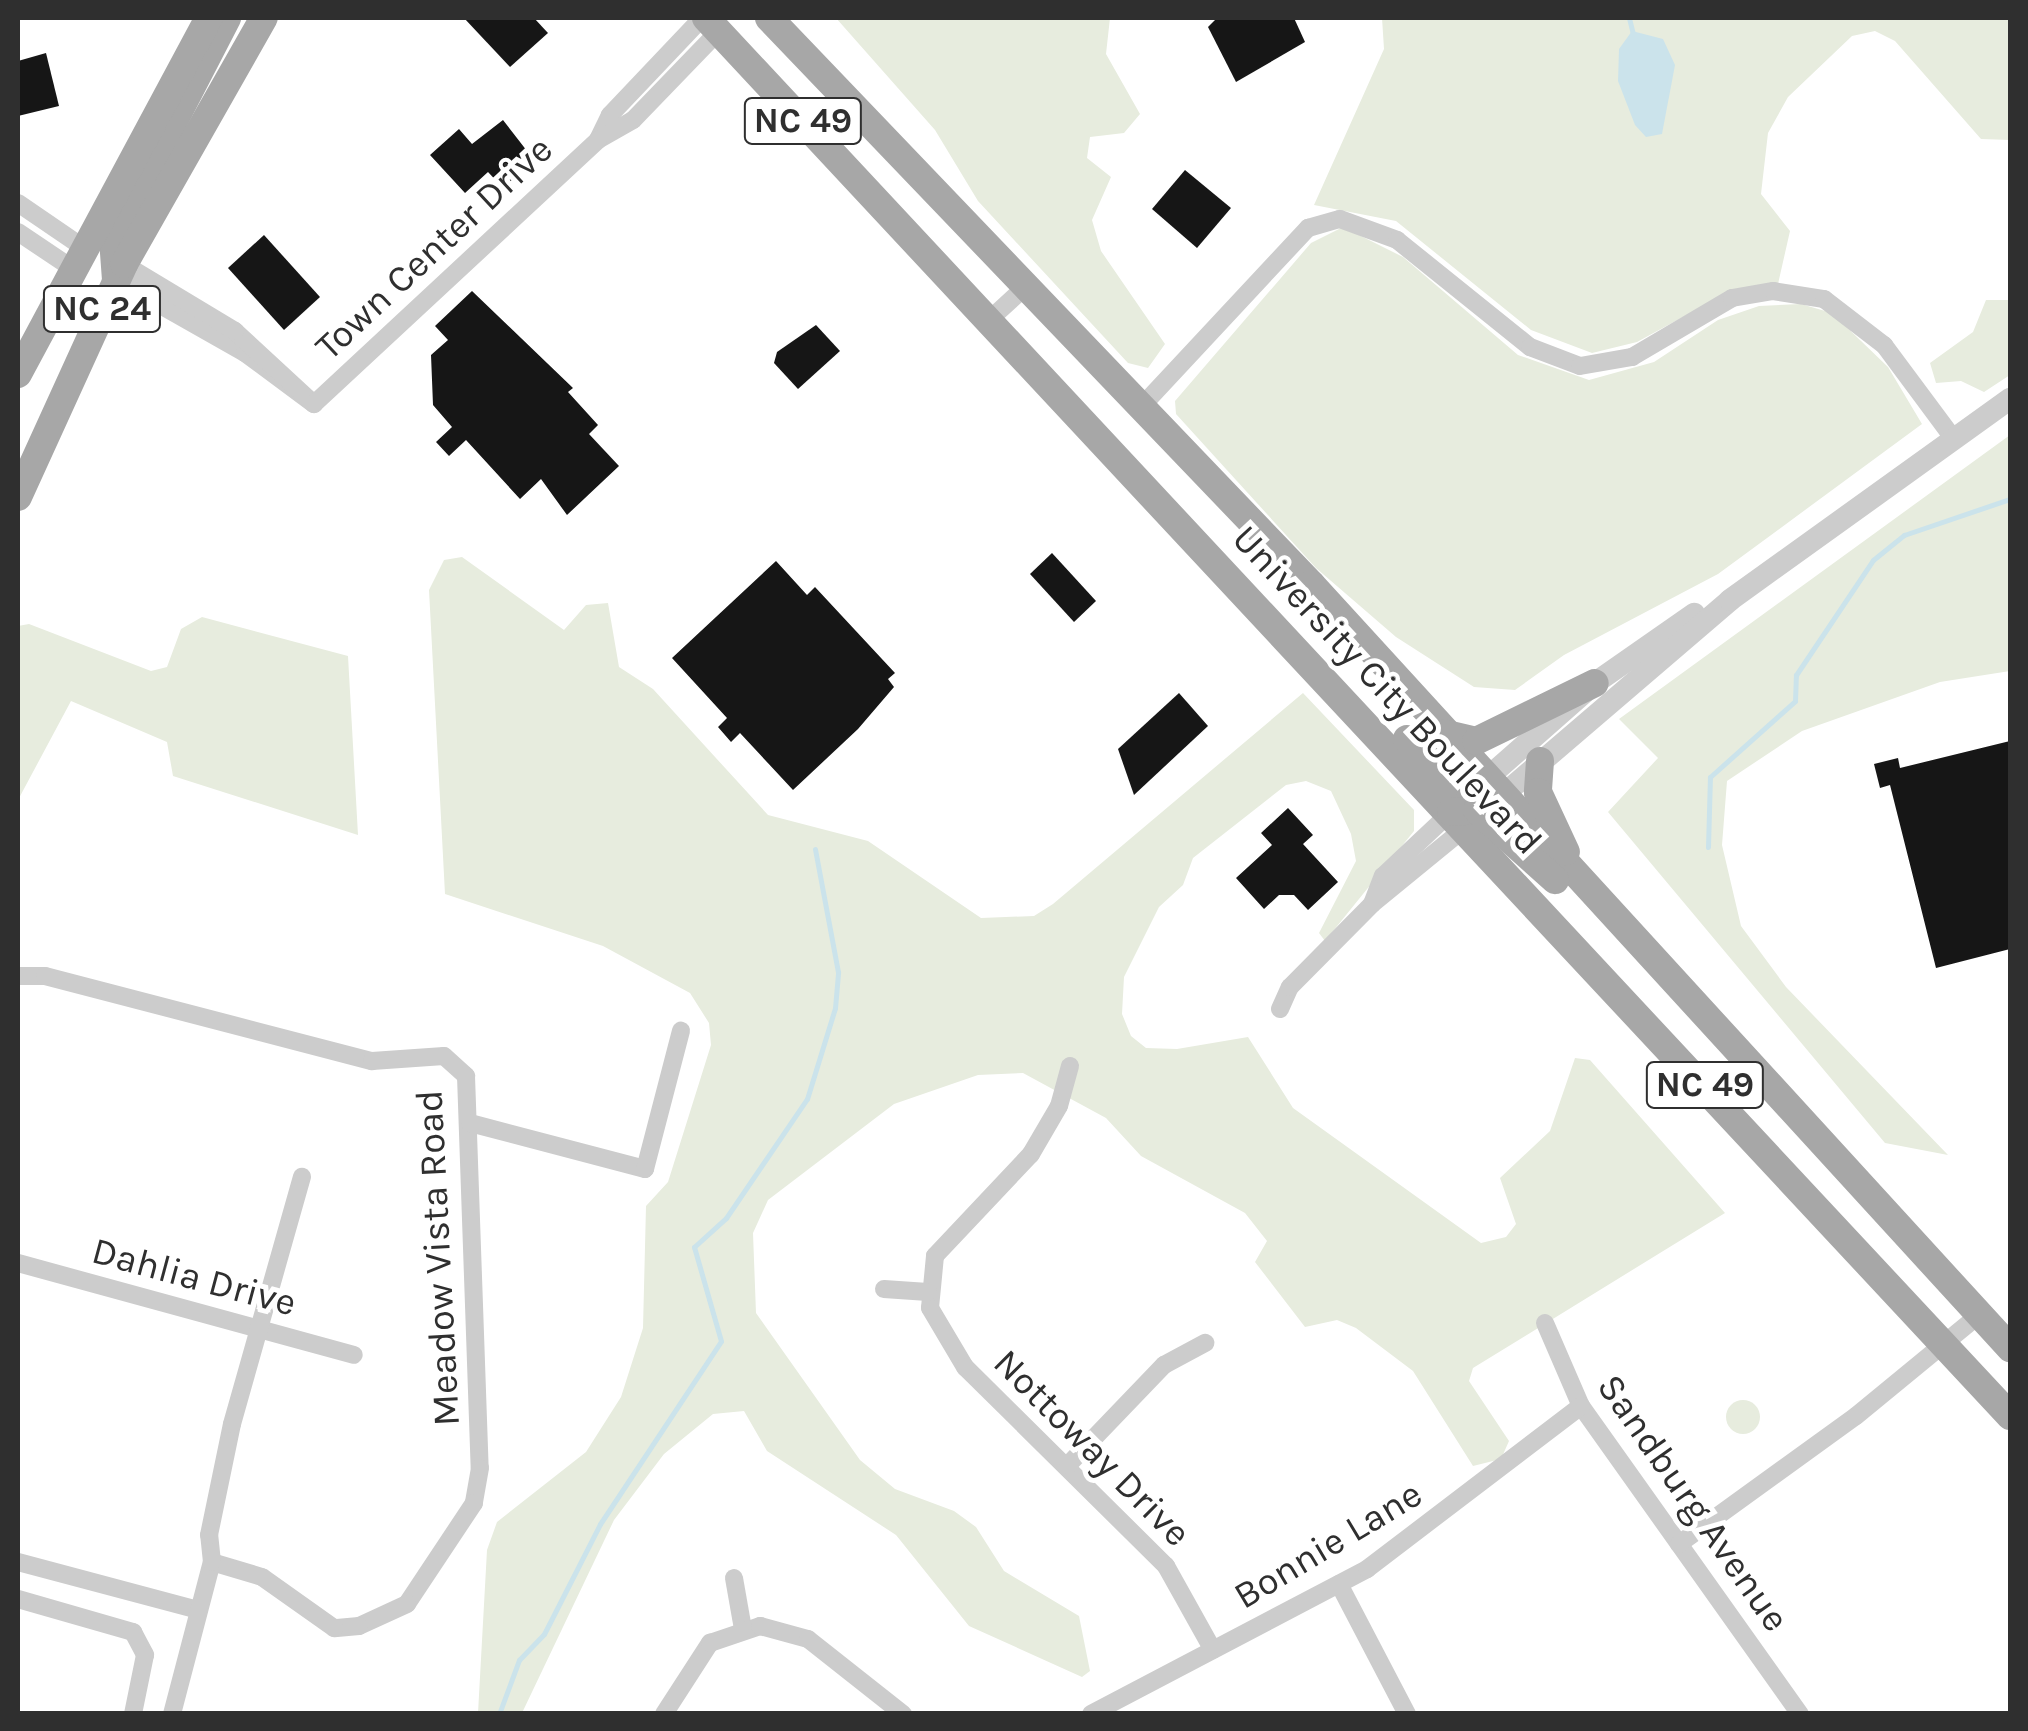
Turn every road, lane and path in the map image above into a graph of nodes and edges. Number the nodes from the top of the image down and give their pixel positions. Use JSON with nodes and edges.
{"nodes":[{"id":1,"x":209,"y":18,"type":"edge"},
{"id":2,"x":227,"y":18,"type":"edge"},
{"id":3,"x":264,"y":18,"type":"edge"},
{"id":4,"x":769,"y":18,"type":"edge"},
{"id":5,"x":714,"y":21,"type":"edge"},
{"id":6,"x":18,"y":204,"type":"edge"},
{"id":7,"x":18,"y":232,"type":"edge"},
{"id":8,"x":76,"y":256,"type":"junction"},
{"id":9,"x":120,"y":272,"type":"junction"},
{"id":10,"x":1026,"y":286,"type":"junction"},
{"id":11,"x":988,"y":321,"type":"junction"},
{"id":12,"x":18,"y":374,"type":"edge"},
{"id":13,"x":2010,"y":399,"type":"edge"},
{"id":14,"x":1142,"y":407,"type":"junction"},
{"id":15,"x":1953,"y":438,"type":"junction"},
{"id":16,"x":18,"y":473,"type":"edge"},
{"id":17,"x":18,"y":497,"type":"edge"},
{"id":18,"x":1730,"y":600,"type":"junction"},
{"id":19,"x":1594,"y":683,"type":"junction"},
{"id":20,"x":1441,"y":732,"type":"junction"},
{"id":21,"x":1540,"y":761,"type":"junction"},
{"id":22,"x":1475,"y":804,"type":"junction"},
{"id":23,"x":1606,"y":911,"type":"junction"},
{"id":24,"x":18,"y":976,"type":"edge"},
{"id":25,"x":1668,"y":980,"type":"junction"},
{"id":26,"x":1280,"y":1009,"type":"dead end"},
{"id":27,"x":681,"y":1030,"type":"dead end"},
{"id":28,"x":1070,"y":1066,"type":"dead end"},
{"id":29,"x":470,"y":1123,"type":"junction"},
{"id":30,"x":302,"y":1177,"type":"dead end"},
{"id":31,"x":18,"y":1263,"type":"edge"},
{"id":32,"x":884,"y":1289,"type":"dead end"},
{"id":33,"x":928,"y":1292,"type":"junction"},
{"id":34,"x":1979,"y":1315,"type":"junction"},
{"id":35,"x":1545,"y":1323,"type":"dead end"},
{"id":36,"x":263,"y":1329,"type":"junction"},
{"id":37,"x":1205,"y":1343,"type":"dead end"},
{"id":38,"x":1944,"y":1343,"type":"junction"},
{"id":39,"x":2010,"y":1348,"type":"edge"},
{"id":40,"x":354,"y":1354,"type":"dead end"},
{"id":41,"x":1581,"y":1406,"type":"junction"},
{"id":42,"x":2010,"y":1416,"type":"edge"},
{"id":43,"x":1068,"y":1466,"type":"junction"},
{"id":44,"x":1680,"y":1544,"type":"junction"},
{"id":45,"x":18,"y":1562,"type":"edge"},
{"id":46,"x":212,"y":1562,"type":"junction"},
{"id":47,"x":734,"y":1578,"type":"dead end"},
{"id":48,"x":1339,"y":1584,"type":"junction"},
{"id":49,"x":18,"y":1599,"type":"edge"},
{"id":50,"x":199,"y":1610,"type":"junction"},
{"id":51,"x":743,"y":1629,"type":"junction"},
{"id":52,"x":1213,"y":1650,"type":"junction"},
{"id":53,"x":133,"y":1714,"type":"edge"},
{"id":54,"x":172,"y":1714,"type":"edge"},
{"id":55,"x":664,"y":1714,"type":"edge"},
{"id":56,"x":903,"y":1714,"type":"edge"},
{"id":57,"x":1091,"y":1714,"type":"edge"},
{"id":58,"x":1408,"y":1714,"type":"edge"},
{"id":59,"x":1800,"y":1714,"type":"edge"}],
"edges":[{"from":1,"to":8,"type":"main road","number":"NC 24"},
{"from":2,"to":9,"type":"main road"},
{"from":3,"to":9,"type":"main road","number":"NC 24"},
{"from":4,"to":10,"type":"main road","name":"University City Boulevard","number":"NC 49"},
{"from":5,"to":9,"type":"street","name":"Town Center Drive"},
{"from":5,"to":11,"type":"main road","name":"University City Boulevard","number":"NC 49"},
{"from":6,"to":8,"type":"street"},
{"from":7,"to":8,"type":"street"},
{"from":8,"to":12,"type":"main road","number":"NC 24"},
{"from":8,"to":16,"type":"main road"},
{"from":9,"to":17,"type":"main road","number":"NC 24"},
{"from":10,"to":11,"type":"street"},
{"from":10,"to":14,"type":"main road","name":"University City Boulevard","number":"NC 49"},
{"from":11,"to":22,"type":"main road","name":"University City Boulevard","number":"NC 49"},
{"from":13,"to":15,"type":"street"},
{"from":14,"to":15,"type":"street"},
{"from":14,"to":20,"type":"main road","name":"University City Boulevard","number":"NC 49"},
{"from":15,"to":18,"type":"street"},
{"from":18,"to":19,"type":"street"},
{"from":18,"to":21,"type":"street"},
{"from":19,"to":20,"type":"main road"},
{"from":19,"to":22,"type":"street"},
{"from":20,"to":22,"type":"main road","name":"University City Boulevard","number":"NC 49"},
{"from":21,"to":22,"type":"street"},
{"from":21,"to":23,"type":"main road"},
{"from":22,"to":23,"type":"main road","name":"University City Boulevard","number":"NC 49"},
{"from":22,"to":25,"type":"main road"},
{"from":22,"to":26,"type":"street"},
{"from":22,"to":38,"type":"main road","name":"University City Boulevard","number":"NC 49"},
{"from":23,"to":25,"type":"main road","name":"University City Boulevard","number":"NC 49"},
{"from":24,"to":29,"type":"street","name":"Meadow Vista Road"},
{"from":25,"to":34,"type":"main road","name":"University City Boulevard","number":"NC 49"},
{"from":27,"to":29,"type":"street"},
{"from":28,"to":33,"type":"street"},
{"from":29,"to":46,"type":"street","name":"Meadow Vista Road"},
{"from":30,"to":36,"type":"street"},
{"from":31,"to":36,"type":"street","name":"Dahlia Drive"},
{"from":32,"to":33,"type":"street"},
{"from":33,"to":43,"type":"street","name":"Nottoway Drive"},
{"from":34,"to":38,"type":"street"},
{"from":34,"to":39,"type":"main road","name":"University City Boulevard","number":"NC 49"},
{"from":35,"to":41,"type":"street","name":"Sandburg Avenue"},
{"from":36,"to":40,"type":"street","name":"Dahlia Drive"},
{"from":36,"to":46,"type":"street"},
{"from":37,"to":43,"type":"street"},
{"from":38,"to":42,"type":"main road","name":"University City Boulevard","number":"NC 49"},
{"from":38,"to":44,"type":"street"},
{"from":41,"to":44,"type":"street","name":"Sandburg Avenue"},
{"from":41,"to":48,"type":"street","name":"Bonnie Lane"},
{"from":43,"to":52,"type":"street","name":"Nottoway Drive"},
{"from":44,"to":59,"type":"street","name":"Sandburg Avenue"},
{"from":45,"to":50,"type":"street"},
{"from":46,"to":50,"type":"street"},
{"from":47,"to":51,"type":"street"},
{"from":48,"to":52,"type":"street","name":"Bonnie Lane"},
{"from":48,"to":58,"type":"street"},
{"from":49,"to":53,"type":"street"},
{"from":50,"to":54,"type":"street"},
{"from":51,"to":55,"type":"street"},
{"from":51,"to":56,"type":"street"},
{"from":52,"to":57,"type":"street","name":"Bonnie Lane"}]}
